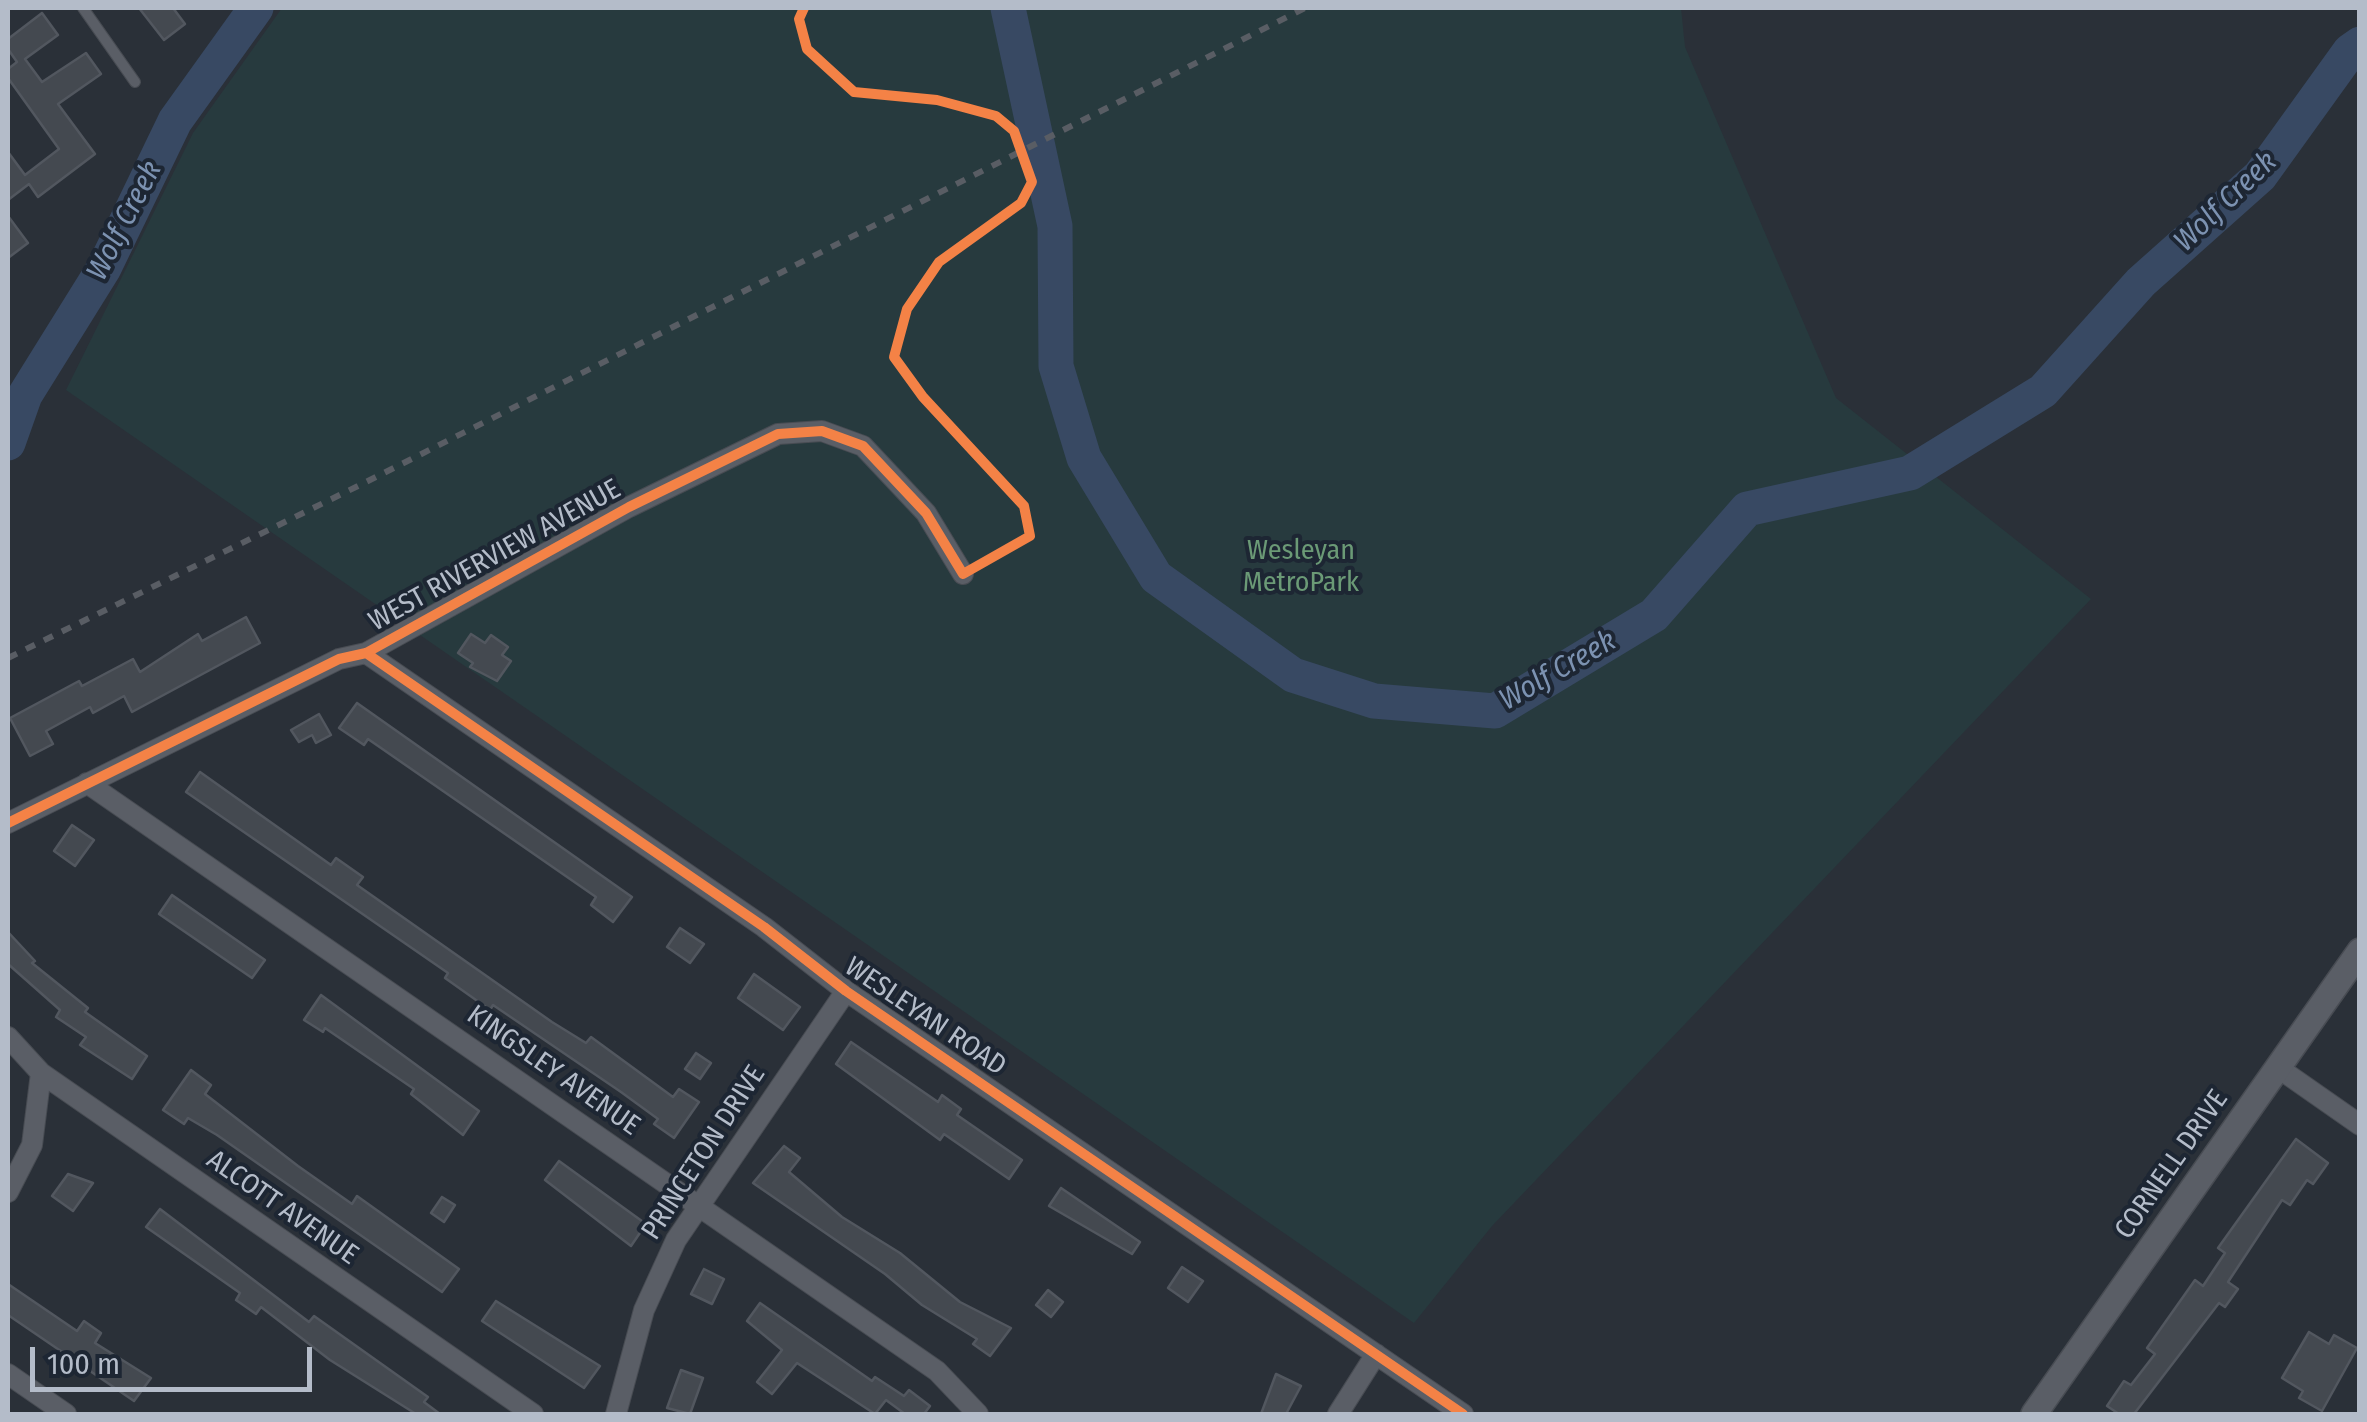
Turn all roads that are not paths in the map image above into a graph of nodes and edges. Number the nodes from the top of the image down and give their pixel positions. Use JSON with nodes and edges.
{"nodes":[{"id":1,"x":83,"y":8,"type":"edge"},
{"id":2,"x":135,"y":82,"type":"dead end"},
{"id":3,"x":964,"y":574,"type":"dead end"},
{"id":4,"x":366,"y":654,"type":"junction"},
{"id":5,"x":87,"y":783,"type":"junction"},
{"id":6,"x":8,"y":822,"type":"edge"},
{"id":7,"x":2360,"y":951,"type":"edge"},
{"id":8,"x":846,"y":991,"type":"junction"},
{"id":9,"x":8,"y":1037,"type":"edge"},
{"id":10,"x":2277,"y":1067,"type":"junction"},
{"id":11,"x":41,"y":1074,"type":"junction"},
{"id":12,"x":2360,"y":1125,"type":"edge"},
{"id":13,"x":8,"y":1192,"type":"edge"},
{"id":14,"x":698,"y":1205,"type":"junction"},
{"id":15,"x":1376,"y":1354,"type":"junction"},
{"id":16,"x":8,"y":1374,"type":"edge"},
{"id":17,"x":66,"y":1414,"type":"edge"},
{"id":18,"x":533,"y":1414,"type":"edge"},
{"id":19,"x":616,"y":1414,"type":"edge"},
{"id":20,"x":978,"y":1414,"type":"edge"},
{"id":21,"x":1338,"y":1414,"type":"edge"},
{"id":22,"x":1463,"y":1414,"type":"edge"},
{"id":23,"x":2034,"y":1414,"type":"edge"}],
"edges":[{"from":1,"to":2,"type":"lane"},
{"from":3,"to":4,"type":"street","name":"WEST RIVERVIEW AVENUE"},
{"from":4,"to":5,"type":"street","name":"WEST RIVERVIEW AVENUE"},
{"from":4,"to":8,"type":"street","name":"WESLEYAN ROAD"},
{"from":5,"to":6,"type":"street","name":"WEST RIVERVIEW AVENUE"},
{"from":5,"to":14,"type":"street","name":"KINGSLEY AVENUE"},
{"from":7,"to":10,"type":"street","name":"CORNELL DRIVE"},
{"from":8,"to":14,"type":"street","name":"PRINCETON DRIVE"},
{"from":8,"to":15,"type":"street","name":"WESLEYAN ROAD"},
{"from":9,"to":11,"type":"street","name":"ALCOTT AVENUE"},
{"from":10,"to":12,"type":"street"},
{"from":10,"to":23,"type":"street","name":"CORNELL DRIVE"},
{"from":11,"to":13,"type":"street"},
{"from":11,"to":18,"type":"street","name":"ALCOTT AVENUE"},
{"from":14,"to":19,"type":"street","name":"PRINCETON DRIVE"},
{"from":14,"to":20,"type":"street","name":"KINGSLEY AVENUE"},
{"from":15,"to":21,"type":"street"},
{"from":15,"to":22,"type":"street","name":"WESLEYAN ROAD"},
{"from":16,"to":17,"type":"street"}]}
